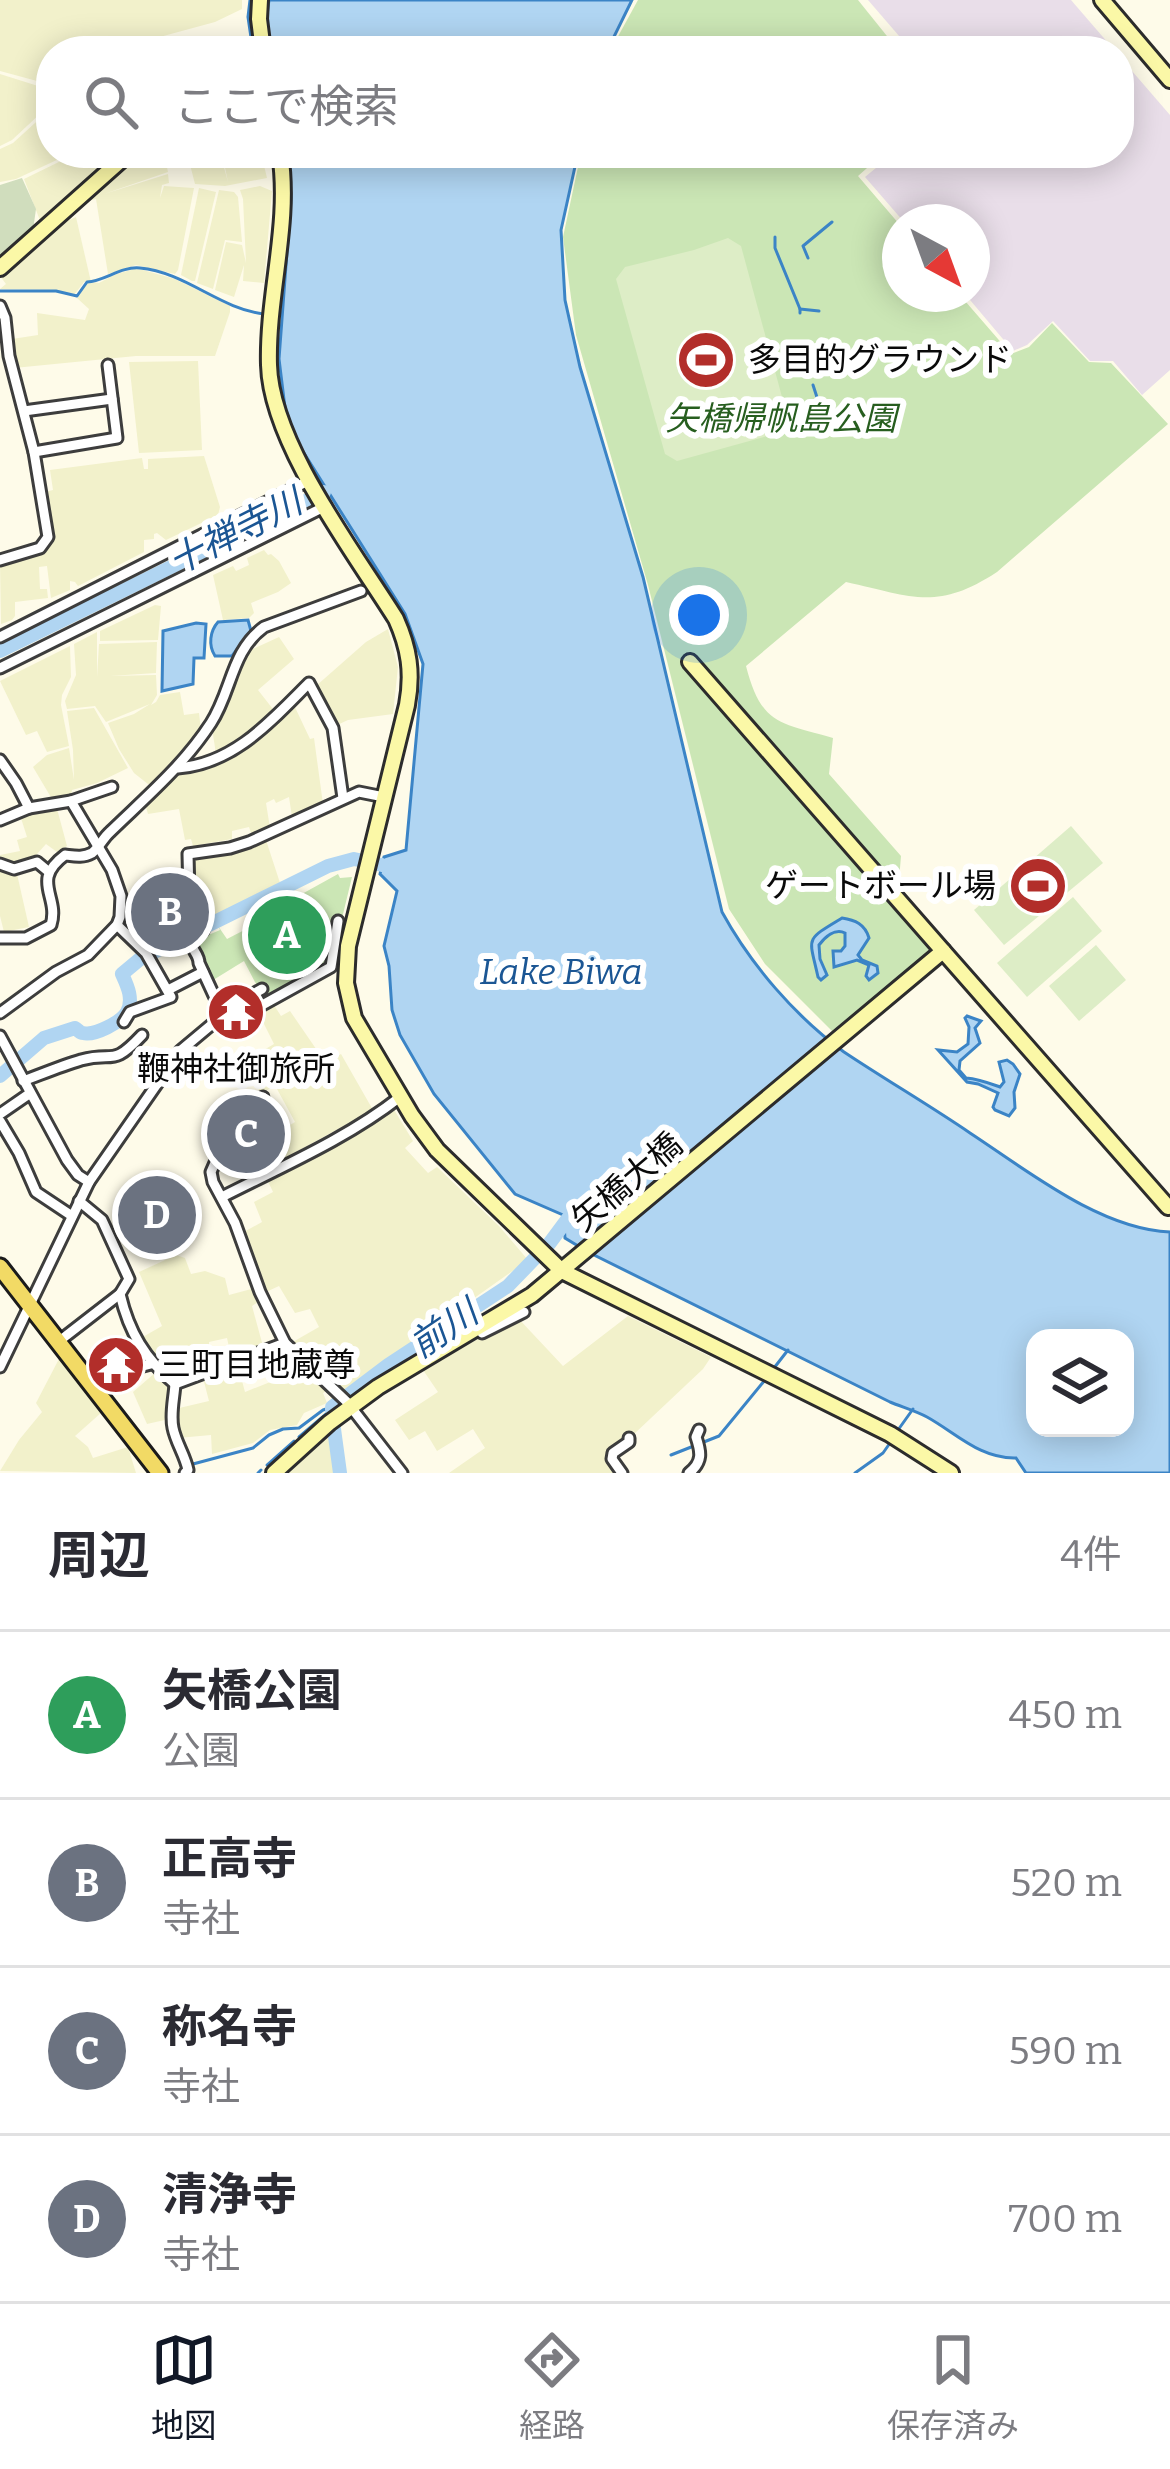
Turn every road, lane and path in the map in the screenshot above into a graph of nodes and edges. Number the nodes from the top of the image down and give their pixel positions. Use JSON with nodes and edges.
{"nodes":[{"id":1,"x":260,"y":0,"type":"edge"},
{"id":2,"x":1102,"y":0,"type":"edge"},
{"id":3,"x":261,"y":36,"type":"edge"},
{"id":4,"x":1133,"y":36,"type":"edge"},
{"id":5,"x":1134,"y":38,"type":"edge"},
{"id":6,"x":1170,"y":80,"type":"edge"},
{"id":7,"x":112,"y":168,"type":"edge"},
{"id":8,"x":281,"y":168,"type":"edge"},
{"id":9,"x":0,"y":268,"type":"edge"},
{"id":10,"x":0,"y":306,"type":"edge"},
{"id":11,"x":107,"y":365,"type":"dead end"},
{"id":12,"x":112,"y":399,"type":"junction"},
{"id":13,"x":24,"y":411,"type":"junction"},
{"id":14,"x":34,"y":452,"type":"junction"},
{"id":15,"x":311,"y":481,"type":"junction"},
{"id":16,"x":325,"y":505,"type":"junction"},
{"id":17,"x":0,"y":560,"type":"edge"},
{"id":18,"x":361,"y":591,"type":"dead end"},
{"id":19,"x":0,"y":637,"type":"edge"},
{"id":20,"x":690,"y":662,"type":"dead end"},
{"id":21,"x":0,"y":668,"type":"edge"},
{"id":22,"x":0,"y":760,"type":"edge"},
{"id":23,"x":178,"y":768,"type":"junction"},
{"id":24,"x":112,"y":788,"type":"dead end"},
{"id":25,"x":384,"y":796,"type":"junction"},
{"id":26,"x":344,"y":798,"type":"junction"},
{"id":27,"x":71,"y":801,"type":"junction"},
{"id":28,"x":29,"y":808,"type":"junction"},
{"id":29,"x":0,"y":820,"type":"edge"},
{"id":30,"x":98,"y":847,"type":"junction"},
{"id":31,"x":0,"y":864,"type":"edge"},
{"id":32,"x":49,"y":872,"type":"junction"},
{"id":33,"x":338,"y":921,"type":"dead end"},
{"id":34,"x":117,"y":925,"type":"junction"},
{"id":35,"x":0,"y":938,"type":"edge"},
{"id":36,"x":943,"y":951,"type":"junction"},
{"id":37,"x":203,"y":972,"type":"junction"},
{"id":38,"x":262,"y":989,"type":"dead end"},
{"id":39,"x":168,"y":990,"type":"junction"},
{"id":40,"x":0,"y":1013,"type":"edge"},
{"id":41,"x":222,"y":1013,"type":"junction"},
{"id":42,"x":124,"y":1022,"type":"dead end"},
{"id":43,"x":142,"y":1034,"type":"dead end"},
{"id":44,"x":2,"y":1043,"type":"edge"},
{"id":45,"x":23,"y":1081,"type":"junction"},
{"id":46,"x":29,"y":1094,"type":"junction"},
{"id":47,"x":400,"y":1096,"type":"junction"},
{"id":48,"x":263,"y":1097,"type":"dead end"},
{"id":49,"x":0,"y":1118,"type":"edge"},
{"id":50,"x":89,"y":1182,"type":"junction"},
{"id":51,"x":222,"y":1197,"type":"junction"},
{"id":52,"x":79,"y":1202,"type":"junction"},
{"id":53,"x":1168,"y":1207,"type":"edge"},
{"id":54,"x":72,"y":1216,"type":"junction"},
{"id":55,"x":0,"y":1267,"type":"edge"},
{"id":56,"x":567,"y":1267,"type":"junction"},
{"id":57,"x":120,"y":1294,"type":"junction"},
{"id":58,"x":30,"y":1306,"type":"junction"},
{"id":59,"x":524,"y":1312,"type":"dead end"},
{"id":60,"x":58,"y":1342,"type":"junction"},
{"id":61,"x":285,"y":1343,"type":"junction"},
{"id":62,"x":151,"y":1364,"type":"junction"},
{"id":63,"x":0,"y":1367,"type":"edge"},
{"id":64,"x":88,"y":1380,"type":"junction"},
{"id":65,"x":175,"y":1384,"type":"junction"},
{"id":66,"x":344,"y":1408,"type":"junction"},
{"id":67,"x":699,"y":1430,"type":"dead end"},
{"id":68,"x":629,"y":1438,"type":"dead end"},
{"id":69,"x":693,"y":1472,"type":"edge"},
{"id":70,"x":160,"y":1473,"type":"edge"},
{"id":71,"x":185,"y":1473,"type":"edge"},
{"id":72,"x":274,"y":1473,"type":"edge"},
{"id":73,"x":402,"y":1473,"type":"edge"},
{"id":74,"x":622,"y":1473,"type":"edge"},
{"id":75,"x":951,"y":1473,"type":"edge"}],
"edges":[{"from":1,"to":3,"type":"street"},
{"from":2,"to":4,"type":"street"},
{"from":5,"to":6,"type":"street"},
{"from":7,"to":9,"type":"street"},
{"from":8,"to":15,"type":"street"},
{"from":10,"to":13,"type":"street"},
{"from":11,"to":12,"type":"street"},
{"from":12,"to":13,"type":"street"},
{"from":12,"to":14,"type":"street"},
{"from":13,"to":14,"type":"street"},
{"from":14,"to":17,"type":"street"},
{"from":15,"to":16,"type":"street"},
{"from":15,"to":19,"type":"street"},
{"from":16,"to":21,"type":"street"},
{"from":16,"to":25,"type":"street"},
{"from":18,"to":23,"type":"street"},
{"from":20,"to":36,"type":"street"},
{"from":22,"to":28,"type":"street"},
{"from":23,"to":26,"type":"street"},
{"from":23,"to":30,"type":"street"},
{"from":24,"to":27,"type":"street"},
{"from":25,"to":26,"type":"street"},
{"from":25,"to":47,"type":"street"},
{"from":26,"to":37,"type":"street"},
{"from":27,"to":28,"type":"street"},
{"from":27,"to":30,"type":"street"},
{"from":28,"to":29,"type":"street"},
{"from":30,"to":32,"type":"street"},
{"from":30,"to":34,"type":"street"},
{"from":31,"to":32,"type":"street"},
{"from":32,"to":35,"type":"street"},
{"from":33,"to":41,"type":"street"},
{"from":34,"to":39,"type":"street"},
{"from":34,"to":40,"type":"street"},
{"from":36,"to":53,"type":"street"},
{"from":36,"to":56,"type":"street","name":"矢橋大橋"},
{"from":37,"to":39,"type":"street"},
{"from":37,"to":41,"type":"street"},
{"from":38,"to":41,"type":"street"},
{"from":39,"to":42,"type":"street"},
{"from":41,"to":50,"type":"street"},
{"from":43,"to":45,"type":"street"},
{"from":44,"to":45,"type":"street"},
{"from":45,"to":46,"type":"street"},
{"from":46,"to":49,"type":"street"},
{"from":46,"to":50,"type":"street"},
{"from":47,"to":51,"type":"street"},
{"from":47,"to":56,"type":"street"},
{"from":48,"to":51,"type":"street"},
{"from":49,"to":54,"type":"street"},
{"from":50,"to":52,"type":"street"},
{"from":51,"to":61,"type":"street"},
{"from":52,"to":54,"type":"street"},
{"from":52,"to":57,"type":"street"},
{"from":54,"to":58,"type":"street"},
{"from":55,"to":58,"type":"main road"},
{"from":56,"to":66,"type":"street","name":"矢橋大橋"},
{"from":56,"to":75,"type":"street"},
{"from":57,"to":60,"type":"street"},
{"from":57,"to":62,"type":"street"},
{"from":58,"to":60,"type":"main road"},
{"from":58,"to":63,"type":"street"},
{"from":59,"to":66,"type":"street"},
{"from":60,"to":64,"type":"main road"},
{"from":61,"to":65,"type":"street"},
{"from":61,"to":66,"type":"street"},
{"from":62,"to":64,"type":"street"},
{"from":62,"to":65,"type":"street"},
{"from":64,"to":70,"type":"main road"},
{"from":65,"to":71,"type":"street"},
{"from":66,"to":72,"type":"street","name":"矢橋大橋"},
{"from":66,"to":73,"type":"street"},
{"from":67,"to":69,"type":"street"},
{"from":68,"to":74,"type":"street"}]}
